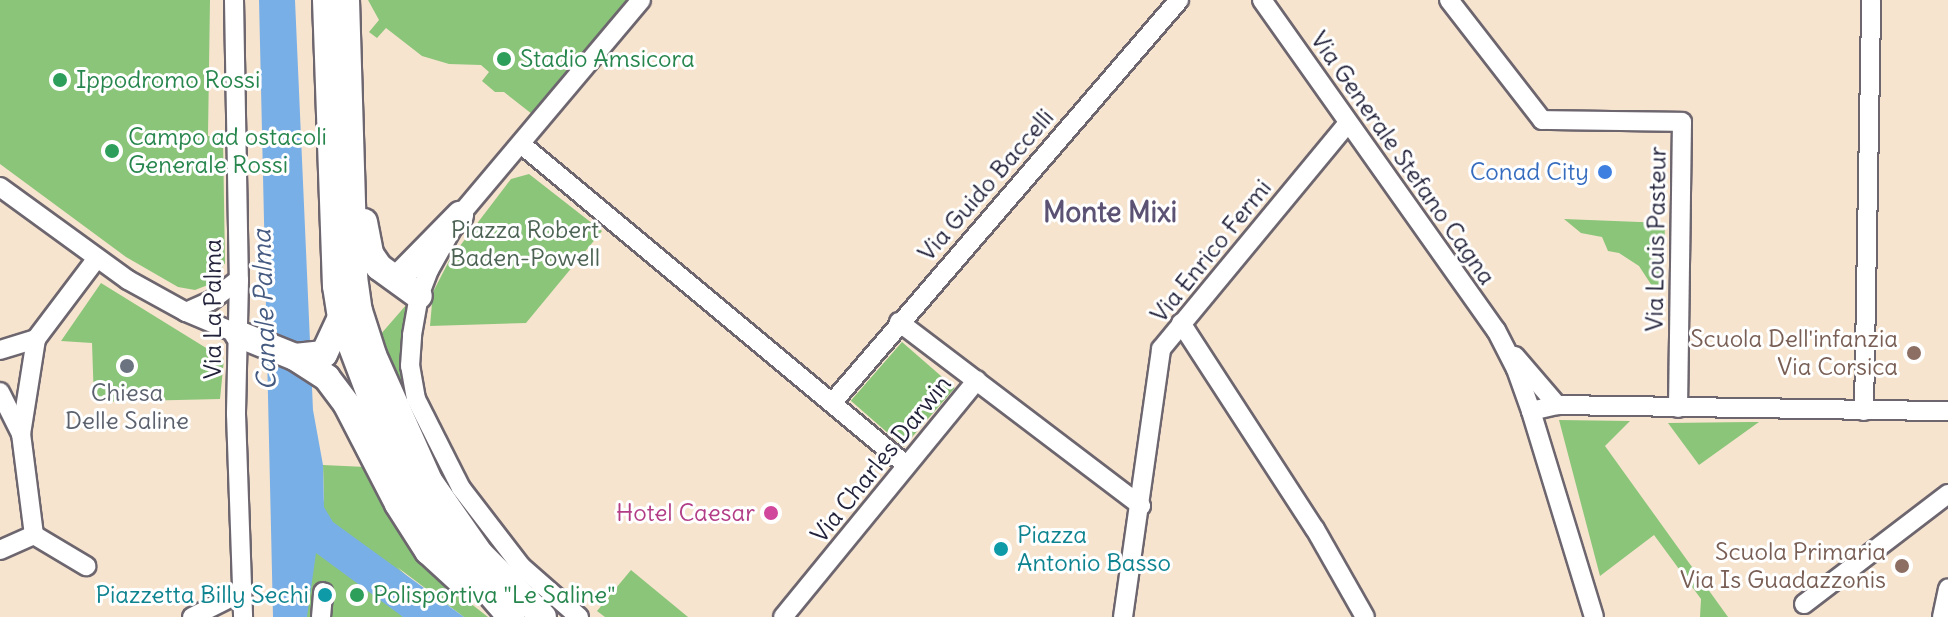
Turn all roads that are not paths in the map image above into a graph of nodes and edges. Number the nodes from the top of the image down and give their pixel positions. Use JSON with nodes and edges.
{"nodes":[{"id":1,"x":234,"y":0,"type":"edge"},
{"id":2,"x":326,"y":0,"type":"edge"},
{"id":3,"x":346,"y":0,"type":"edge"},
{"id":4,"x":641,"y":0,"type":"edge"},
{"id":5,"x":1179,"y":0,"type":"edge"},
{"id":6,"x":1262,"y":0,"type":"edge"},
{"id":7,"x":1449,"y":0,"type":"edge"},
{"id":8,"x":1871,"y":0,"type":"edge"},
{"id":9,"x":1347,"y":124,"type":"junction"},
{"id":10,"x":521,"y":144,"type":"junction"},
{"id":11,"x":0,"y":187,"type":"edge"},
{"id":12,"x":351,"y":195,"type":"junction"},
{"id":13,"x":460,"y":215,"type":"junction"},
{"id":14,"x":97,"y":258,"type":"junction"},
{"id":15,"x":397,"y":279,"type":"junction"},
{"id":16,"x":238,"y":280,"type":"junction"},
{"id":17,"x":419,"y":296,"type":"junction"},
{"id":18,"x":186,"y":312,"type":"junction"},
{"id":19,"x":341,"y":318,"type":"junction"},
{"id":20,"x":899,"y":322,"type":"junction"},
{"id":21,"x":1181,"y":323,"type":"junction"},
{"id":22,"x":246,"y":337,"type":"junction"},
{"id":23,"x":36,"y":339,"type":"junction"},
{"id":24,"x":1504,"y":345,"type":"junction"},
{"id":25,"x":0,"y":350,"type":"edge"},
{"id":26,"x":308,"y":361,"type":"junction"},
{"id":27,"x":977,"y":380,"type":"junction"},
{"id":28,"x":0,"y":392,"type":"edge"},
{"id":29,"x":832,"y":403,"type":"junction"},
{"id":30,"x":1557,"y":405,"type":"junction"},
{"id":31,"x":1678,"y":408,"type":"junction"},
{"id":32,"x":1531,"y":411,"type":"junction"},
{"id":33,"x":1864,"y":411,"type":"junction"},
{"id":34,"x":1948,"y":411,"type":"edge"},
{"id":35,"x":21,"y":434,"type":"junction"},
{"id":36,"x":906,"y":465,"type":"junction"},
{"id":37,"x":1948,"y":494,"type":"edge"},
{"id":38,"x":1141,"y":506,"type":"junction"},
{"id":39,"x":34,"y":535,"type":"junction"},
{"id":40,"x":0,"y":550,"type":"edge"},
{"id":41,"x":86,"y":566,"type":"dead end"},
{"id":42,"x":1948,"y":589,"type":"edge"},
{"id":43,"x":242,"y":592,"type":"junction"},
{"id":44,"x":323,"y":592,"type":"dead end"},
{"id":45,"x":1804,"y":604,"type":"dead end"},
{"id":46,"x":505,"y":612,"type":"edge"},
{"id":47,"x":192,"y":617,"type":"edge"},
{"id":48,"x":243,"y":617,"type":"edge"},
{"id":49,"x":321,"y":617,"type":"edge"},
{"id":50,"x":543,"y":617,"type":"edge"},
{"id":51,"x":579,"y":617,"type":"edge"},
{"id":52,"x":783,"y":617,"type":"edge"},
{"id":53,"x":1123,"y":617,"type":"edge"},
{"id":54,"x":1365,"y":617,"type":"edge"},
{"id":55,"x":1594,"y":617,"type":"edge"},
{"id":56,"x":1942,"y":617,"type":"edge"}],
"edges":[{"from":1,"to":16,"type":"street","name":"Via La Palma"},
{"from":2,"to":19,"type":"highway"},
{"from":3,"to":12,"type":"highway"},
{"from":4,"to":10,"type":"street"},
{"from":5,"to":20,"type":"street","name":"Via Guido Baccelli"},
{"from":6,"to":9,"type":"street","name":"Via Generale Stefano Cagna"},
{"from":7,"to":31,"type":"street","name":"Via Louis Pasteur"},
{"from":8,"to":33,"type":"street"},
{"from":9,"to":21,"type":"street","name":"Via Enrico Fermi"},
{"from":9,"to":24,"type":"street","name":"Via Generale Stefano Cagna"},
{"from":10,"to":13,"type":"street"},
{"from":10,"to":29,"type":"street"},
{"from":11,"to":14,"type":"street"},
{"from":12,"to":15,"type":"highway"},
{"from":12,"to":50,"type":"highway"},
{"from":13,"to":15,"type":"highway"},
{"from":13,"to":17,"type":"street"},
{"from":14,"to":18,"type":"street"},
{"from":14,"to":23,"type":"street"},
{"from":15,"to":17,"type":"highway"},
{"from":16,"to":18,"type":"street"},
{"from":16,"to":22,"type":"street","name":"Via La Palma"},
{"from":17,"to":51,"type":"street"},
{"from":18,"to":22,"type":"street"},
{"from":19,"to":26,"type":"highway"},
{"from":19,"to":46,"type":"highway"},
{"from":20,"to":27,"type":"street"},
{"from":20,"to":29,"type":"street","name":"Via Guido Baccelli"},
{"from":21,"to":38,"type":"street","name":"Via Enrico Fermi"},
{"from":21,"to":54,"type":"street"},
{"from":22,"to":26,"type":"highway"},
{"from":22,"to":43,"type":"street","name":"Via La Palma"},
{"from":23,"to":25,"type":"street"},
{"from":23,"to":35,"type":"street"},
{"from":24,"to":30,"type":"street","name":"Via Generale Stefano Cagna"},
{"from":24,"to":32,"type":"street","name":"Via Generale Stefano Cagna"},
{"from":26,"to":46,"type":"highway"},
{"from":27,"to":36,"type":"street","name":"Via Charles Darwin"},
{"from":27,"to":38,"type":"street","name":"Via Charles Darwin"},
{"from":28,"to":35,"type":"street"},
{"from":29,"to":36,"type":"street"},
{"from":30,"to":31,"type":"street"},
{"from":30,"to":32,"type":"street"},
{"from":31,"to":33,"type":"street"},
{"from":32,"to":55,"type":"street","name":"Via Generale Stefano Cagna"},
{"from":33,"to":34,"type":"street"},
{"from":35,"to":39,"type":"street"},
{"from":36,"to":52,"type":"street","name":"Via Charles Darwin"},
{"from":37,"to":45,"type":"street"},
{"from":38,"to":53,"type":"street","name":"Via Enrico Fermi"},
{"from":39,"to":40,"type":"street"},
{"from":39,"to":41,"type":"street"},
{"from":42,"to":56,"type":"street"},
{"from":43,"to":47,"type":"street"},
{"from":43,"to":48,"type":"street","name":"Via La Palma"},
{"from":44,"to":49,"type":"street"}]}
